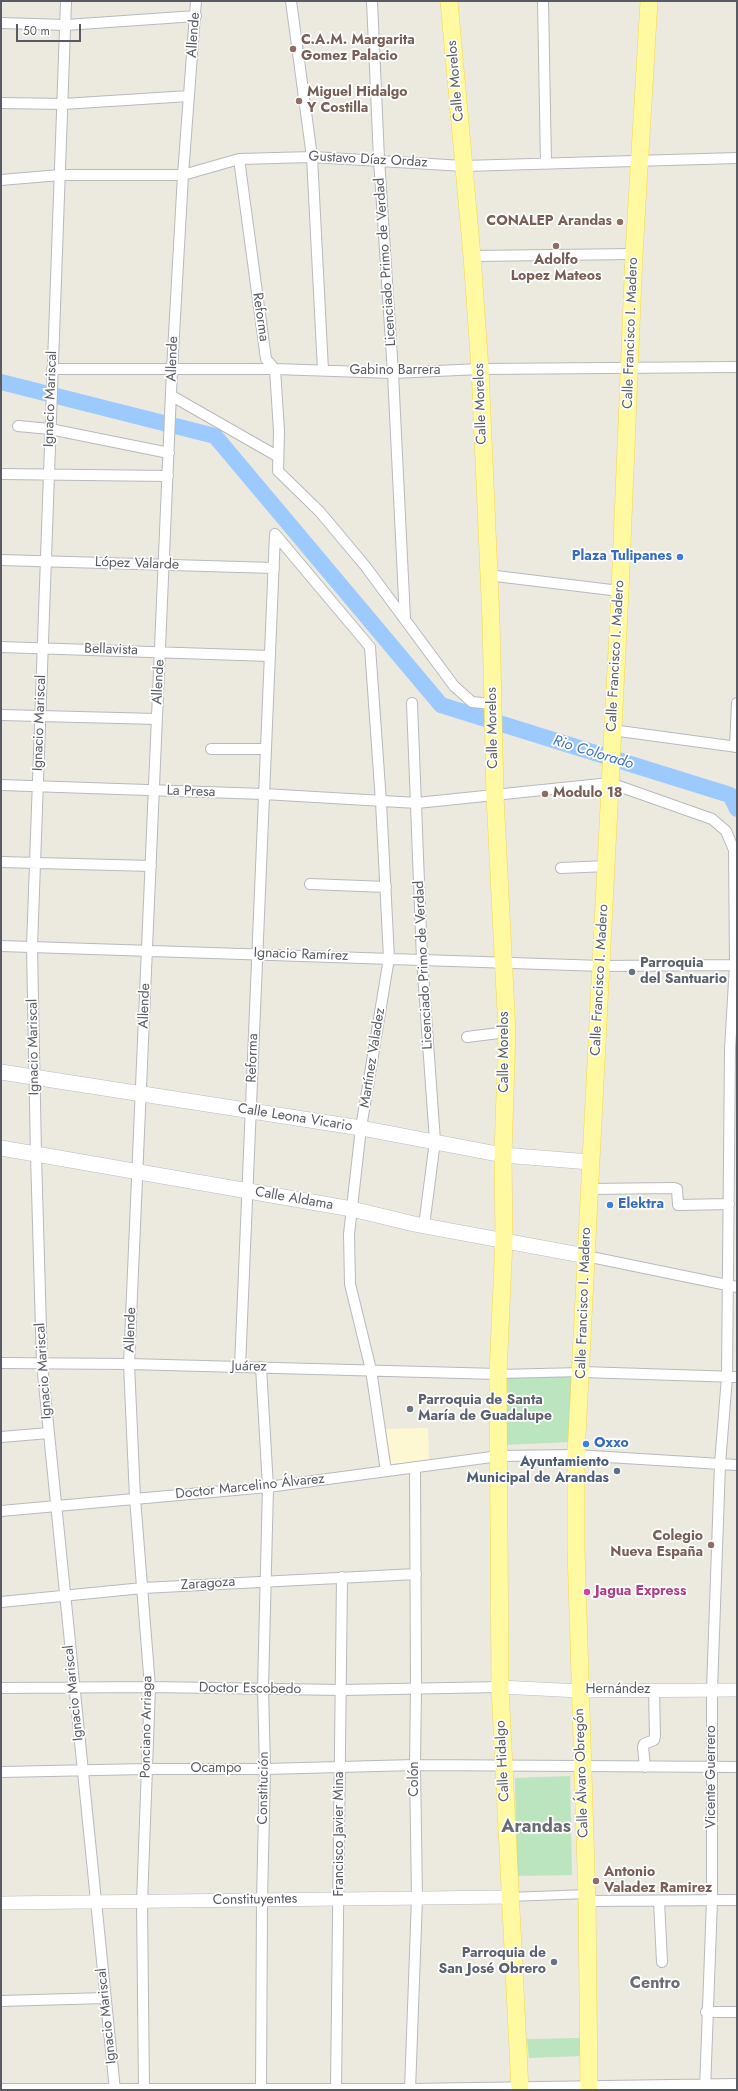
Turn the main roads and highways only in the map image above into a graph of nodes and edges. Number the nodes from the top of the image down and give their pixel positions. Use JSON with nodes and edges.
{"nodes":[{"id":1,"x":449,"y":1,"type":"edge"},
{"id":2,"x":649,"y":1,"type":"edge"},
{"id":3,"x":1,"y":1072,"type":"edge"},
{"id":4,"x":1,"y":1148,"type":"edge"},
{"id":5,"x":503,"y":1155,"type":"junction"},
{"id":6,"x":590,"y":1162,"type":"junction"},
{"id":7,"x":504,"y":1240,"type":"junction"},
{"id":8,"x":586,"y":1256,"type":"junction"},
{"id":9,"x":576,"y":1455,"type":"joint"},
{"id":10,"x":499,"y":1456,"type":"joint"},
{"id":11,"x":520,"y":2088,"type":"edge"},
{"id":12,"x":589,"y":2089,"type":"edge"}],
"edges":[{"from":1,"to":5,"type":"main road","name":"Calle Morelos"},
{"from":2,"to":6,"type":"main road","name":"Calle Francisco I. Madero"},
{"from":3,"to":5,"type":"main road","name":"Calle Leona Vicario"},
{"from":4,"to":7,"type":"main road","name":"Calle Aldama"},
{"from":5,"to":6,"type":"main road","name":"Calle Leona Vicario"},
{"from":5,"to":7,"type":"main road","name":"Calle Morelos"},
{"from":6,"to":8,"type":"main road","name":"Calle Francisco I. Madero"},
{"from":7,"to":8,"type":"main road","name":"Calle Aldama"},
{"from":7,"to":10,"type":"main road","name":"Calle Morelos"},
{"from":8,"to":9,"type":"main road","name":"Calle Francisco I. Madero"},
{"from":9,"to":12,"type":"main road","name":"Calle Álvaro Obregón"},
{"from":10,"to":11,"type":"main road","name":"Calle Hidalgo"}]}
